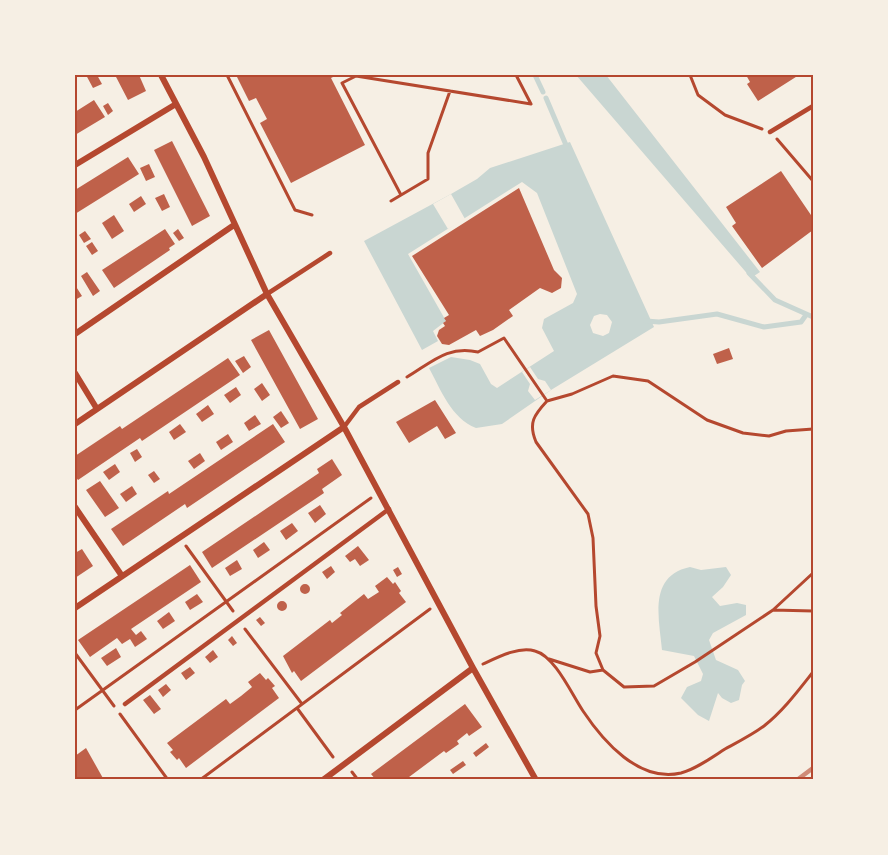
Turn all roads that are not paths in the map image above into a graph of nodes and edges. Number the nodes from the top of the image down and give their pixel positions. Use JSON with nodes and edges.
{"nodes":[{"id":1,"x":160,"y":75,"type":"edge"},
{"id":2,"x":176,"y":104,"type":"junction"},
{"id":3,"x":813,"y":106,"type":"edge"},
{"id":4,"x":770,"y":132,"type":"road end"},
{"id":5,"x":75,"y":165,"type":"edge"},
{"id":6,"x":234,"y":225,"type":"junction"},
{"id":7,"x":330,"y":253,"type":"dead end"},
{"id":8,"x":267,"y":294,"type":"junction"},
{"id":9,"x":75,"y":334,"type":"edge"},
{"id":10,"x":75,"y":373,"type":"edge"},
{"id":11,"x":398,"y":382,"type":"road end"},
{"id":12,"x":98,"y":409,"type":"junction"},
{"id":13,"x":75,"y":424,"type":"edge"},
{"id":14,"x":344,"y":427,"type":"junction"},
{"id":15,"x":75,"y":507,"type":"edge"},
{"id":16,"x":389,"y":509,"type":"junction"},
{"id":17,"x":122,"y":576,"type":"junction"},
{"id":18,"x":75,"y":608,"type":"edge"},
{"id":19,"x":473,"y":668,"type":"junction"},
{"id":20,"x":125,"y":704,"type":"dead end"},
{"id":21,"x":323,"y":780,"type":"edge"},
{"id":22,"x":536,"y":780,"type":"edge"}],
"edges":[{"from":1,"to":2,"type":"street"},
{"from":2,"to":5,"type":"street"},
{"from":2,"to":6,"type":"street"},
{"from":3,"to":4,"type":"lane"},
{"from":6,"to":8,"type":"street"},
{"from":6,"to":9,"type":"street"},
{"from":7,"to":8,"type":"lane"},
{"from":8,"to":12,"type":"street"},
{"from":8,"to":14,"type":"street"},
{"from":10,"to":12,"type":"street"},
{"from":11,"to":14,"type":"lane"},
{"from":12,"to":13,"type":"street"},
{"from":14,"to":16,"type":"street"},
{"from":14,"to":17,"type":"street"},
{"from":15,"to":17,"type":"street"},
{"from":16,"to":19,"type":"street"},
{"from":16,"to":20,"type":"lane"},
{"from":17,"to":18,"type":"street"},
{"from":19,"to":21,"type":"street"},
{"from":19,"to":22,"type":"street"}]}
